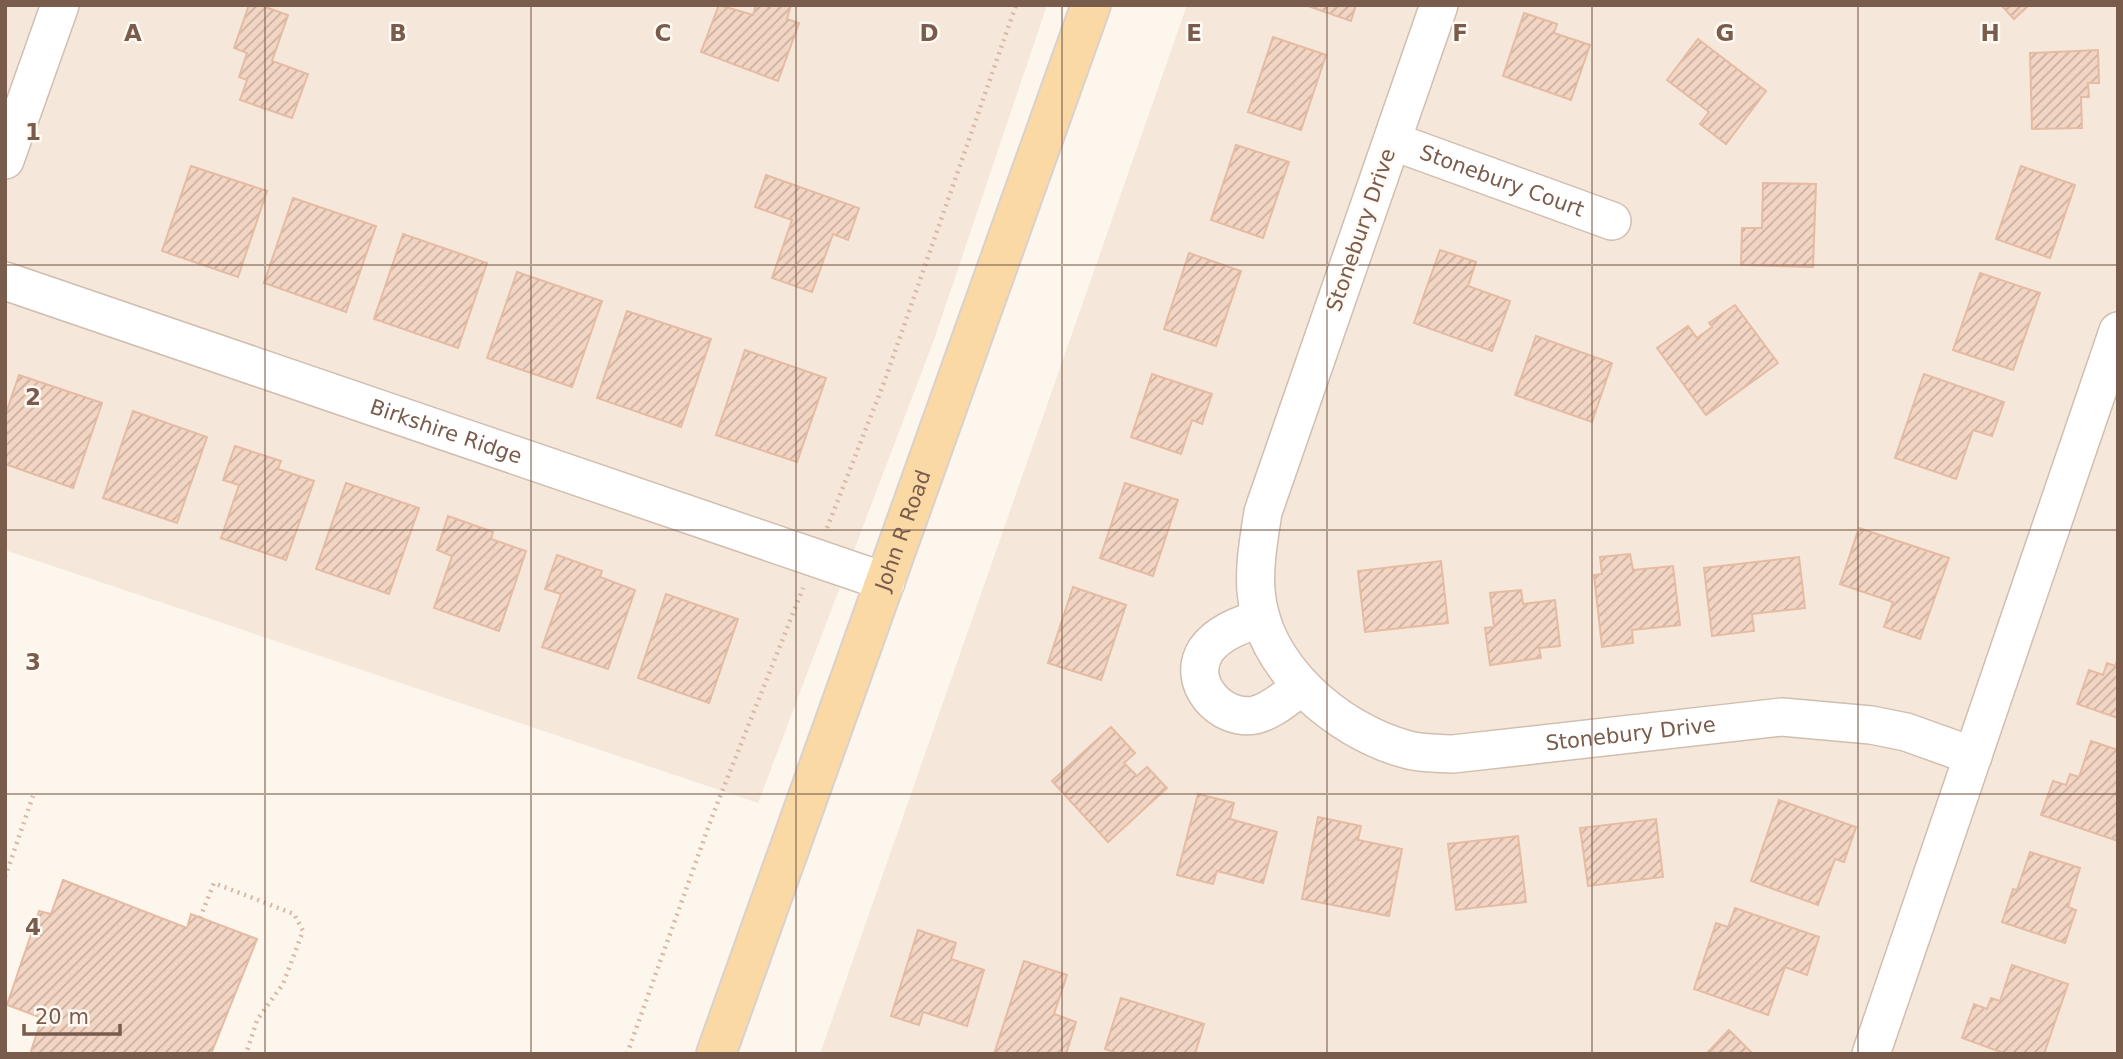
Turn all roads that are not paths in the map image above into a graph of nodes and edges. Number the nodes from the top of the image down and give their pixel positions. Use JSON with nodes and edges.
{"nodes":[{"id":1,"x":60,"y":5,"type":"edge"},
{"id":2,"x":1091,"y":5,"type":"edge"},
{"id":3,"x":1439,"y":5,"type":"edge"},
{"id":4,"x":1392,"y":141,"type":"junction"},
{"id":5,"x":5,"y":160,"type":"edge"},
{"id":6,"x":1612,"y":221,"type":"dead end"},
{"id":7,"x":5,"y":281,"type":"edge"},
{"id":8,"x":2118,"y":331,"type":"edge"},
{"id":9,"x":886,"y":582,"type":"junction"},
{"id":10,"x":1261,"y":618,"type":"junction"},
{"id":11,"x":1301,"y":687,"type":"junction"},
{"id":12,"x":1973,"y":756,"type":"junction"},
{"id":13,"x":716,"y":1054,"type":"edge"},
{"id":14,"x":1871,"y":1054,"type":"edge"}],
"edges":[{"from":1,"to":5,"type":"street"},
{"from":2,"to":9,"type":"main road","name":"John R Road"},
{"from":3,"to":4,"type":"street","name":"Stonebury Drive"},
{"from":4,"to":6,"type":"street","name":"Stonebury Court"},
{"from":4,"to":10,"type":"street","name":"Stonebury Drive"},
{"from":7,"to":9,"type":"street","name":"Birkshire Ridge"},
{"from":8,"to":12,"type":"street"},
{"from":9,"to":13,"type":"main road","name":"John R Road"},
{"from":10,"to":11,"type":"street","name":"Stonebury Drive"},
{"from":10,"to":11,"type":"street"},
{"from":11,"to":12,"type":"street","name":"Stonebury Drive"},
{"from":12,"to":14,"type":"street"}]}
